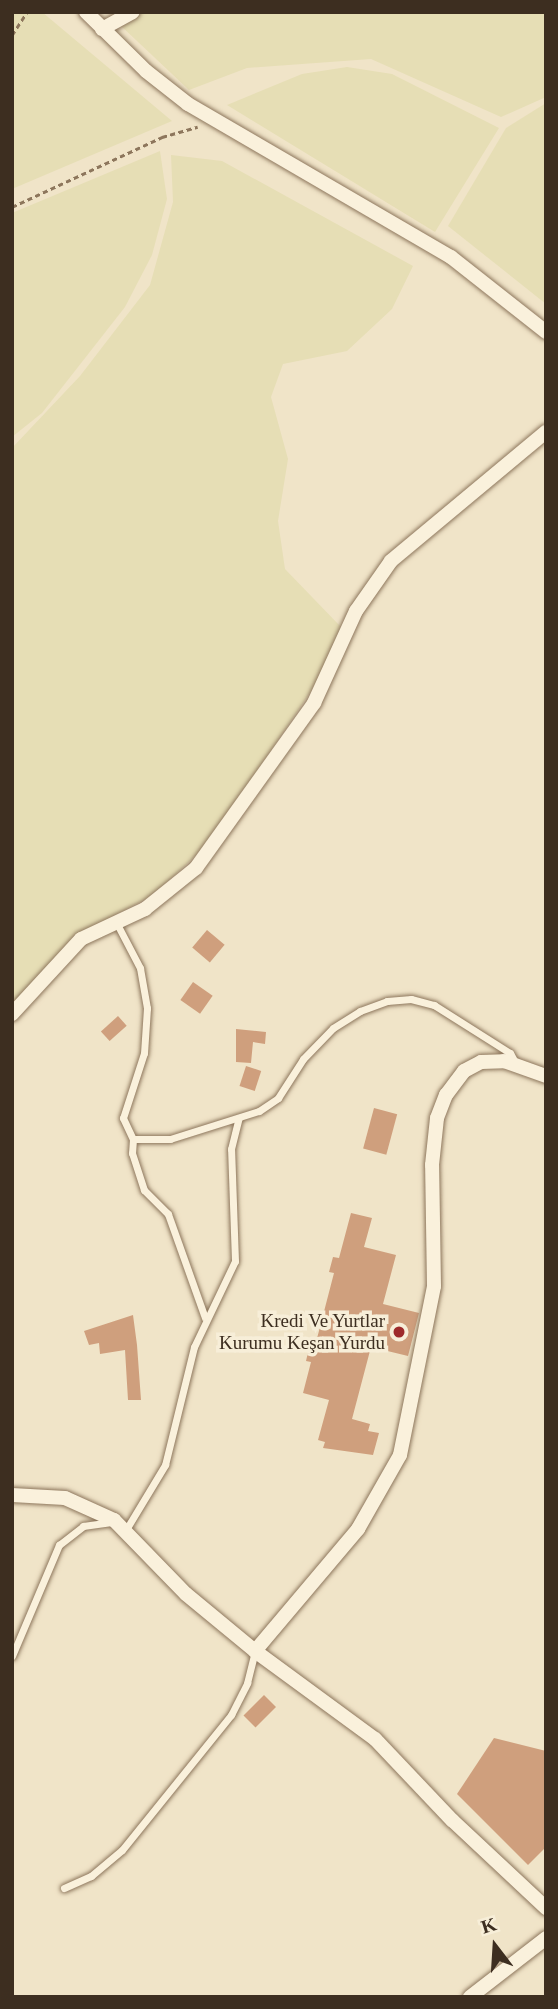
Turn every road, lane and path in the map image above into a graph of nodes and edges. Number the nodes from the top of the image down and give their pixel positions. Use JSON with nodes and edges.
{"nodes":[{"id":1,"x":27,"y":12,"type":"edge"},
{"id":2,"x":86,"y":12,"type":"edge"},
{"id":3,"x":132,"y":12,"type":"edge"},
{"id":4,"x":102,"y":29,"type":"junction"},
{"id":5,"x":12,"y":35,"type":"edge"},
{"id":6,"x":219,"y":121,"type":"junction"},
{"id":7,"x":12,"y":207,"type":"edge"},
{"id":8,"x":546,"y":332,"type":"edge"},
{"id":9,"x":546,"y":432,"type":"edge"},
{"id":10,"x":116,"y":921,"type":"junction"},
{"id":11,"x":12,"y":1014,"type":"edge"},
{"id":12,"x":516,"y":1064,"type":"junction"},
{"id":13,"x":546,"y":1076,"type":"edge"},
{"id":14,"x":239,"y":1118,"type":"junction"},
{"id":15,"x":133,"y":1139,"type":"junction"},
{"id":16,"x":205,"y":1318,"type":"junction"},
{"id":17,"x":12,"y":1495,"type":"edge"},
{"id":18,"x":120,"y":1524,"type":"junction"},
{"id":19,"x":255,"y":1651,"type":"junction"},
{"id":20,"x":12,"y":1656,"type":"edge"},
{"id":21,"x":64,"y":1888,"type":"dead end"},
{"id":22,"x":546,"y":1908,"type":"edge"},
{"id":23,"x":546,"y":1938,"type":"edge"},
{"id":24,"x":470,"y":1997,"type":"edge"}],
"edges":[{"from":1,"to":5,"type":"path"},
{"from":2,"to":4,"type":"street"},
{"from":3,"to":4,"type":"street"},
{"from":4,"to":6,"type":"street"},
{"from":6,"to":7,"type":"path"},
{"from":6,"to":8,"type":"street"},
{"from":9,"to":10,"type":"street"},
{"from":10,"to":11,"type":"street"},
{"from":10,"to":15,"type":"lane"},
{"from":12,"to":13,"type":"street"},
{"from":12,"to":14,"type":"lane"},
{"from":12,"to":19,"type":"street"},
{"from":14,"to":15,"type":"lane"},
{"from":14,"to":16,"type":"lane"},
{"from":15,"to":16,"type":"lane"},
{"from":16,"to":18,"type":"lane"},
{"from":17,"to":18,"type":"street"},
{"from":18,"to":19,"type":"street"},
{"from":18,"to":20,"type":"lane"},
{"from":19,"to":21,"type":"lane"},
{"from":19,"to":22,"type":"street"},
{"from":23,"to":24,"type":"street"}]}
